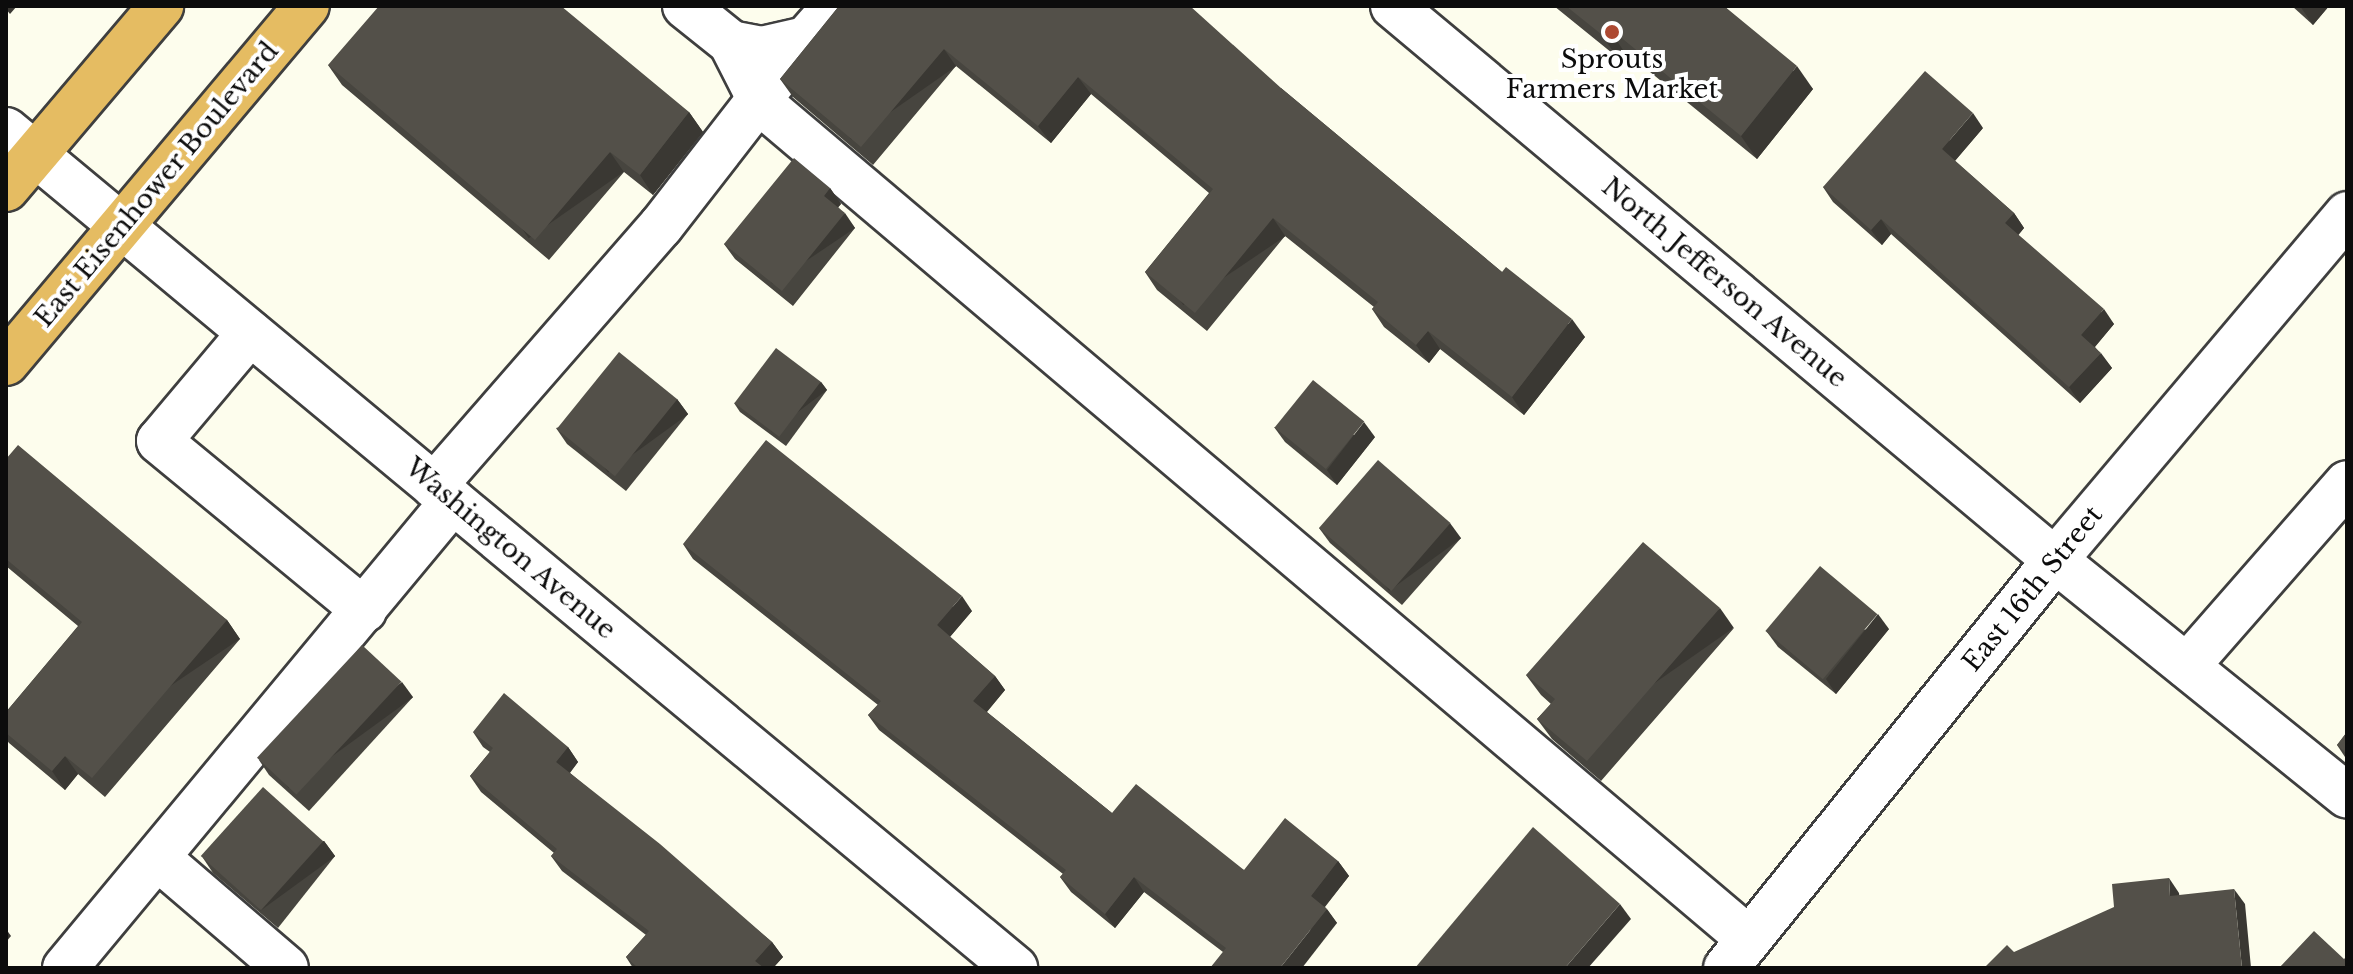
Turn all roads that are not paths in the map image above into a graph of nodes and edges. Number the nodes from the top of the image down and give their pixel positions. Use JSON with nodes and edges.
{"nodes":[{"id":1,"x":161,"y":6,"type":"edge"},
{"id":2,"x":307,"y":6,"type":"edge"},
{"id":3,"x":685,"y":6,"type":"edge"},
{"id":4,"x":835,"y":6,"type":"edge"},
{"id":5,"x":1393,"y":6,"type":"edge"},
{"id":6,"x":806,"y":39,"type":"junction"},
{"id":7,"x":731,"y":43,"type":"junction"},
{"id":8,"x":762,"y":104,"type":"junction"},
{"id":9,"x":20,"y":142,"type":"edge"},
{"id":10,"x":6,"y":189,"type":"edge"},
{"id":11,"x":2347,"y":214,"type":"edge"},
{"id":12,"x":121,"y":227,"type":"junction"},
{"id":13,"x":250,"y":333,"type":"junction"},
{"id":14,"x":6,"y":363,"type":"edge"},
{"id":15,"x":2347,"y":483,"type":"edge"},
{"id":16,"x":443,"y":494,"type":"junction"},
{"id":17,"x":2055,"y":560,"type":"junction"},
{"id":18,"x":364,"y":610,"type":"junction"},
{"id":19,"x":2187,"y":666,"type":"junction"},
{"id":20,"x":2347,"y":796,"type":"edge"},
{"id":21,"x":159,"y":859,"type":"junction"},
{"id":22,"x":1737,"y":954,"type":"edge"},
{"id":23,"x":65,"y":968,"type":"edge"},
{"id":24,"x":286,"y":968,"type":"edge"},
{"id":25,"x":1015,"y":968,"type":"edge"}],
"edges":[{"from":1,"to":9,"type":"highway"},
{"from":2,"to":12,"type":"highway","name":"East Eisenhower Boulevard"},
{"from":3,"to":7,"type":"street"},
{"from":4,"to":6,"type":"street"},
{"from":5,"to":17,"type":"street","name":"North Jefferson Avenue"},
{"from":6,"to":7,"type":"street"},
{"from":6,"to":8,"type":"street"},
{"from":7,"to":8,"type":"street"},
{"from":8,"to":16,"type":"street"},
{"from":8,"to":22,"type":"street"},
{"from":9,"to":10,"type":"highway"},
{"from":9,"to":12,"type":"street","name":"Washington Avenue"},
{"from":11,"to":17,"type":"street","name":"East 16th Street"},
{"from":12,"to":13,"type":"street","name":"Washington Avenue"},
{"from":12,"to":14,"type":"highway","name":"East Eisenhower Boulevard"},
{"from":13,"to":16,"type":"street","name":"Washington Avenue"},
{"from":13,"to":18,"type":"street"},
{"from":15,"to":19,"type":"street"},
{"from":16,"to":18,"type":"street"},
{"from":16,"to":25,"type":"street","name":"Washington Avenue"},
{"from":17,"to":19,"type":"street","name":"North Jefferson Avenue"},
{"from":17,"to":22,"type":"street","name":"East 16th Street"},
{"from":18,"to":21,"type":"street"},
{"from":19,"to":20,"type":"street","name":"North Jefferson Avenue"},
{"from":21,"to":23,"type":"street"},
{"from":21,"to":24,"type":"street"}]}
